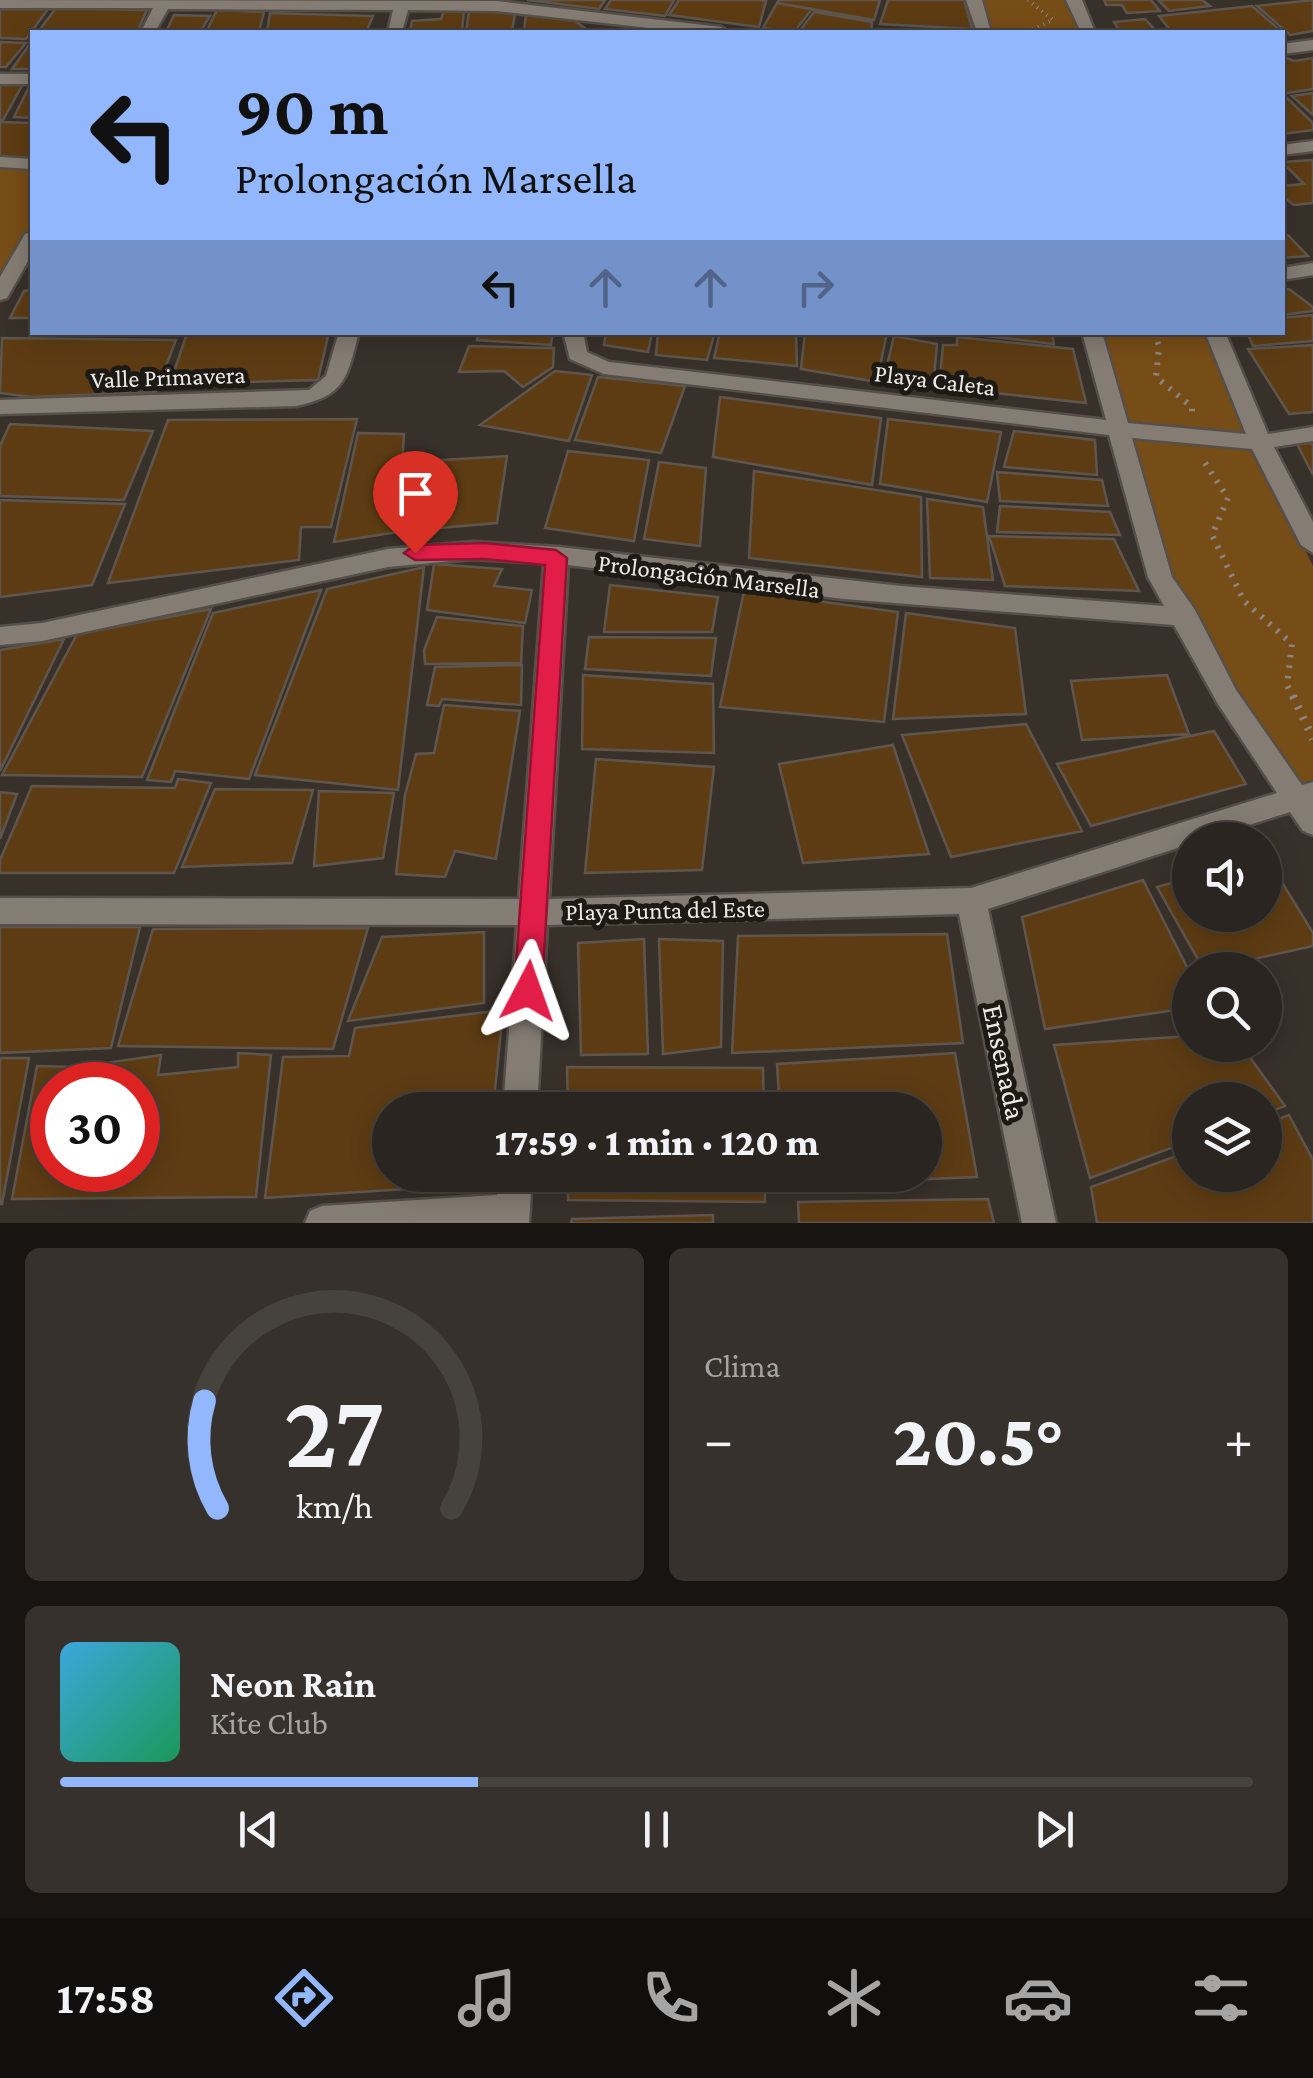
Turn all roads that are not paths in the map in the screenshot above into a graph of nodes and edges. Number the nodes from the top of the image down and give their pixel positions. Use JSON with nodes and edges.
{"nodes":[{"id":1,"x":974,"y":0,"type":"edge"},
{"id":2,"x":1074,"y":0,"type":"edge"},
{"id":3,"x":164,"y":2,"type":"edge"},
{"id":4,"x":0,"y":3,"type":"edge"},
{"id":5,"x":403,"y":3,"type":"edge"},
{"id":6,"x":601,"y":25,"type":"edge"},
{"id":7,"x":149,"y":30,"type":"edge"},
{"id":8,"x":395,"y":30,"type":"edge"},
{"id":9,"x":687,"y":30,"type":"edge"},
{"id":10,"x":983,"y":30,"type":"edge"},
{"id":11,"x":1087,"y":30,"type":"edge"},
{"id":12,"x":1313,"y":45,"type":"edge"},
{"id":13,"x":1285,"y":49,"type":"edge"},
{"id":14,"x":0,"y":79,"type":"edge"},
{"id":15,"x":30,"y":79,"type":"edge"},
{"id":16,"x":1313,"y":146,"type":"edge"},
{"id":17,"x":1285,"y":150,"type":"edge"},
{"id":18,"x":0,"y":162,"type":"edge"},
{"id":19,"x":30,"y":164,"type":"edge"},
{"id":20,"x":30,"y":241,"type":"edge"},
{"id":21,"x":1313,"y":268,"type":"edge"},
{"id":22,"x":1285,"y":273,"type":"edge"},
{"id":23,"x":30,"y":282,"type":"edge"},
{"id":24,"x":2,"y":286,"type":"edge"},
{"id":25,"x":348,"y":335,"type":"edge"},
{"id":26,"x":574,"y":335,"type":"edge"},
{"id":27,"x":1093,"y":335,"type":"edge"},
{"id":28,"x":1216,"y":335,"type":"edge"},
{"id":29,"x":0,"y":407,"type":"edge"},
{"id":30,"x":1122,"y":430,"type":"junction"},
{"id":31,"x":1313,"y":434,"type":"edge"},
{"id":32,"x":1260,"y":442,"type":"junction"},
{"id":33,"x":1313,"y":544,"type":"edge"},
{"id":34,"x":556,"y":558,"type":"junction"},
{"id":35,"x":1186,"y":617,"type":"junction"},
{"id":36,"x":0,"y":636,"type":"edge"},
{"id":37,"x":1307,"y":805,"type":"edge"},
{"id":38,"x":971,"y":901,"type":"junction"},
{"id":39,"x":0,"y":912,"type":"edge"},
{"id":40,"x":534,"y":912,"type":"junction"},
{"id":41,"x":521,"y":1092,"type":"edge"},
{"id":42,"x":514,"y":1192,"type":"edge"},
{"id":43,"x":512,"y":1217,"type":"edge"},
{"id":44,"x":322,"y":1223,"type":"edge"},
{"id":45,"x":1039,"y":1223,"type":"edge"}],
"edges":[{"from":1,"to":10,"type":"street"},
{"from":2,"to":11,"type":"street"},
{"from":3,"to":4,"type":"street"},
{"from":3,"to":5,"type":"street"},
{"from":3,"to":7,"type":"street"},
{"from":5,"to":6,"type":"street"},
{"from":5,"to":8,"type":"street"},
{"from":6,"to":9,"type":"street"},
{"from":12,"to":13,"type":"street"},
{"from":14,"to":15,"type":"street"},
{"from":16,"to":17,"type":"street"},
{"from":18,"to":19,"type":"street"},
{"from":20,"to":24,"type":"street"},
{"from":21,"to":22,"type":"street"},
{"from":23,"to":24,"type":"street"},
{"from":25,"to":29,"type":"street","name":"Valle Primavera"},
{"from":26,"to":30,"type":"street","name":"Playa Caleta"},
{"from":27,"to":30,"type":"street"},
{"from":28,"to":32,"type":"street"},
{"from":30,"to":32,"type":"street","name":"Playa Caleta"},
{"from":30,"to":35,"type":"street"},
{"from":31,"to":32,"type":"street","name":"Playa Caleta"},
{"from":32,"to":33,"type":"street"},
{"from":34,"to":35,"type":"street","name":"Prolongación Marsella"},
{"from":34,"to":36,"type":"street","name":"Prolongación Marsella"},
{"from":34,"to":40,"type":"street"},
{"from":35,"to":37,"type":"street"},
{"from":37,"to":38,"type":"street","name":"Playa Punta del Este"},
{"from":38,"to":40,"type":"street","name":"Playa Punta del Este"},
{"from":38,"to":45,"type":"street","name":"Ensenada"},
{"from":39,"to":40,"type":"street","name":"Playa Punta del Este"},
{"from":40,"to":41,"type":"street"},
{"from":42,"to":43,"type":"street"},
{"from":43,"to":44,"type":"street"}]}
